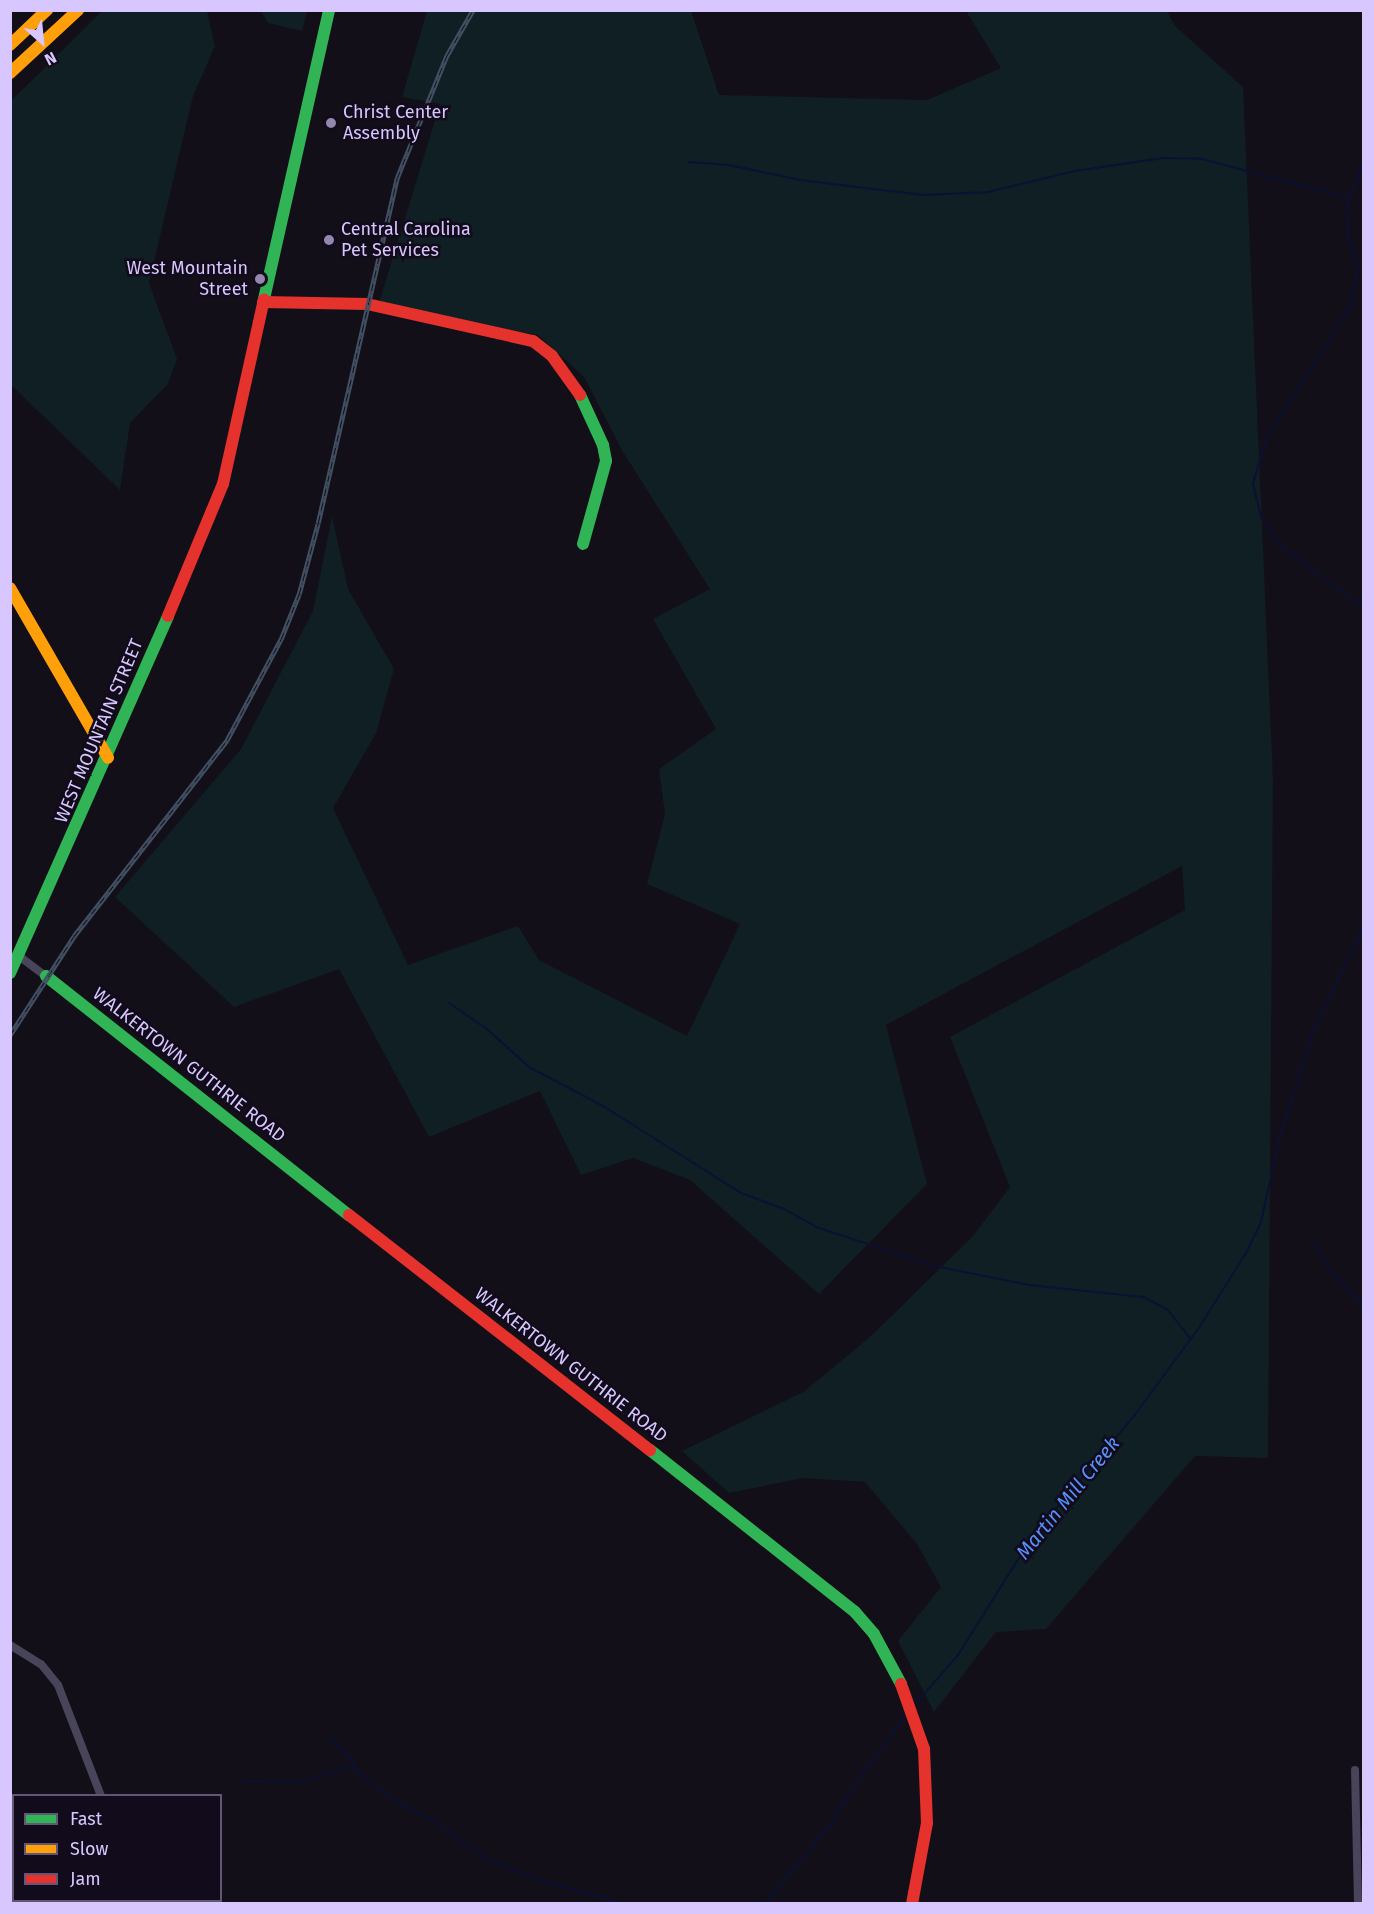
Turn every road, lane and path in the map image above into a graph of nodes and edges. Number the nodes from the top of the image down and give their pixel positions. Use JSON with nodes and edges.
{"nodes":[{"id":1,"x":47,"y":10,"type":"edge"},
{"id":2,"x":78,"y":10,"type":"edge"},
{"id":3,"x":329,"y":10,"type":"edge"},
{"id":4,"x":10,"y":45,"type":"edge"},
{"id":5,"x":10,"y":73,"type":"edge"},
{"id":6,"x":263,"y":302,"type":"junction"},
{"id":7,"x":583,"y":544,"type":"dead end"},
{"id":8,"x":10,"y":588,"type":"edge"},
{"id":9,"x":108,"y":758,"type":"junction"},
{"id":10,"x":20,"y":956,"type":"junction"},
{"id":11,"x":10,"y":973,"type":"edge"},
{"id":12,"x":46,"y":976,"type":"joint"},
{"id":13,"x":10,"y":1645,"type":"edge"},
{"id":14,"x":1355,"y":1770,"type":"dead end"},
{"id":15,"x":100,"y":1794,"type":"edge"},
{"id":16,"x":912,"y":1904,"type":"edge"},
{"id":17,"x":1358,"y":1904,"type":"edge"}],
"edges":[{"from":1,"to":4,"type":"main road"},
{"from":2,"to":5,"type":"main road"},
{"from":3,"to":6,"type":"main road","name":"WEST MOUNTAIN STREET"},
{"from":6,"to":7,"type":"main road"},
{"from":6,"to":9,"type":"main road","name":"WEST MOUNTAIN STREET"},
{"from":8,"to":9,"type":"main road"},
{"from":9,"to":10,"type":"main road","name":"WEST MOUNTAIN STREET"},
{"from":10,"to":11,"type":"main road","name":"WEST MOUNTAIN STREET"},
{"from":10,"to":12,"type":"street","name":"WALKERTOWN GUTHRIE ROAD"},
{"from":12,"to":16,"type":"main road","name":"WALKERTOWN GUTHRIE ROAD"},
{"from":13,"to":15,"type":"street"},
{"from":14,"to":17,"type":"street"}]}
